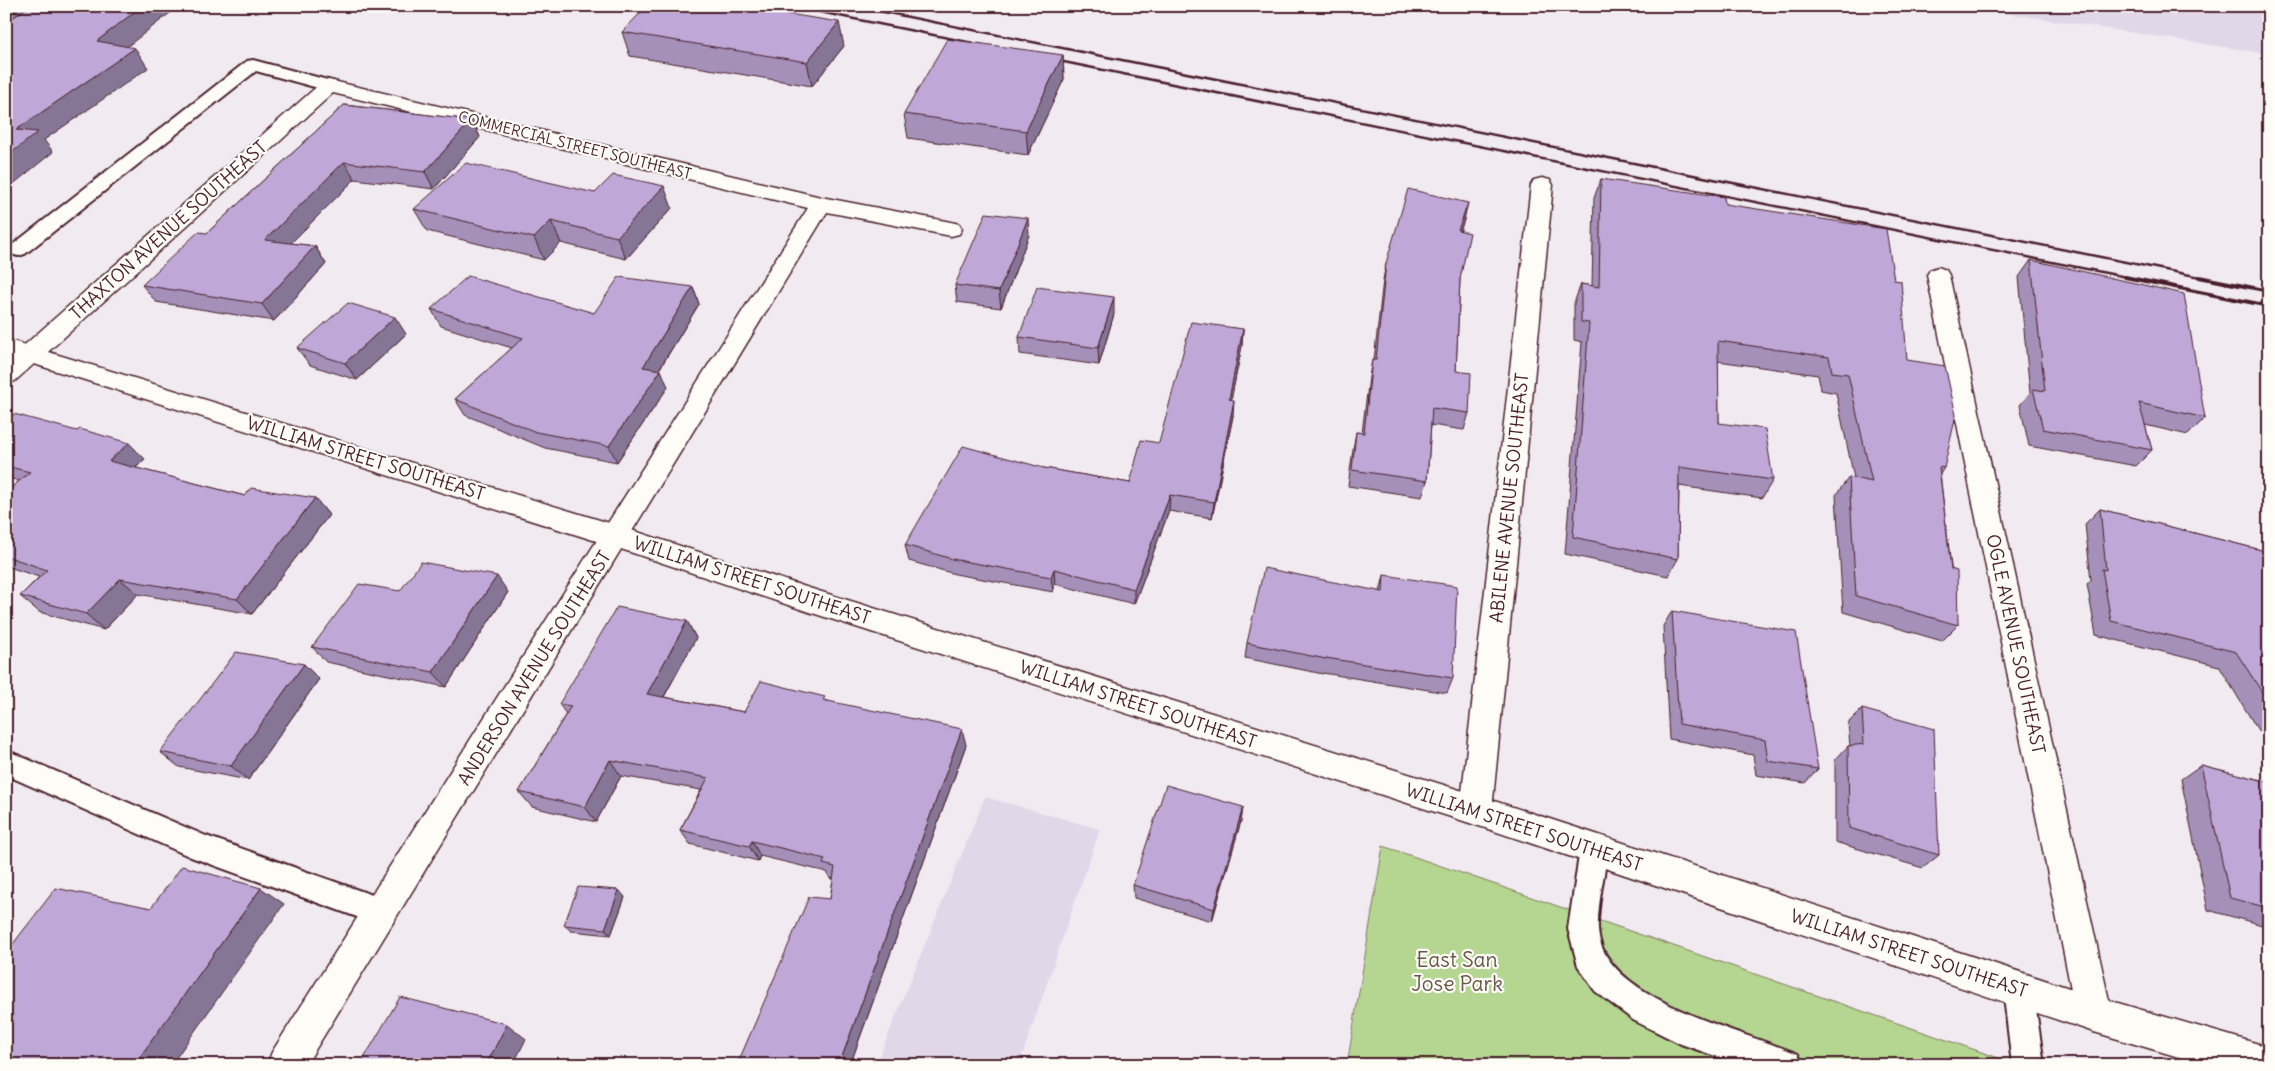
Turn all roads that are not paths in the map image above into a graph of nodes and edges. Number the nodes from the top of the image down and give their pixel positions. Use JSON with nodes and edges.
{"nodes":[{"id":1,"x":329,"y":86,"type":"junction"},
{"id":2,"x":1542,"y":186,"type":"dead end"},
{"id":3,"x":821,"y":204,"type":"junction"},
{"id":4,"x":951,"y":229,"type":"dead end"},
{"id":5,"x":18,"y":250,"type":"dead end"},
{"id":6,"x":1938,"y":275,"type":"dead end"},
{"id":7,"x":18,"y":351,"type":"edge"},
{"id":8,"x":6,"y":375,"type":"edge"},
{"id":9,"x":616,"y":536,"type":"junction"},
{"id":10,"x":6,"y":762,"type":"edge"},
{"id":11,"x":1476,"y":810,"type":"junction"},
{"id":12,"x":1594,"y":849,"type":"junction"},
{"id":13,"x":382,"y":912,"type":"junction"},
{"id":14,"x":2018,"y":988,"type":"junction"},
{"id":15,"x":2094,"y":1014,"type":"junction"},
{"id":16,"x":285,"y":1065,"type":"edge"},
{"id":17,"x":1787,"y":1065,"type":"edge"},
{"id":18,"x":2028,"y":1065,"type":"edge"},
{"id":19,"x":2269,"y":1065,"type":"edge"}],
"edges":[{"from":1,"to":3,"type":"street","name":"COMMERCIAL STREET SOUTHEAST"},
{"from":1,"to":5,"type":"lane"},
{"from":1,"to":7,"type":"street","name":"THAXTON AVENUE SOUTHEAST"},
{"from":2,"to":11,"type":"street","name":"ABILENE AVENUE SOUTHEAST"},
{"from":3,"to":4,"type":"street"},
{"from":3,"to":9,"type":"street","name":"ANDERSON AVENUE SOUTHEAST"},
{"from":6,"to":15,"type":"street","name":"OGLE AVENUE SOUTHEAST"},
{"from":7,"to":8,"type":"street","name":"THAXTON AVENUE SOUTHEAST"},
{"from":7,"to":9,"type":"street","name":"WILLIAM STREET SOUTHEAST"},
{"from":9,"to":11,"type":"street","name":"WILLIAM STREET SOUTHEAST"},
{"from":9,"to":13,"type":"street","name":"ANDERSON AVENUE SOUTHEAST"},
{"from":10,"to":13,"type":"lane"},
{"from":11,"to":12,"type":"street","name":"WILLIAM STREET SOUTHEAST"},
{"from":12,"to":14,"type":"street","name":"WILLIAM STREET SOUTHEAST"},
{"from":12,"to":17,"type":"lane"},
{"from":13,"to":16,"type":"street","name":"ANDERSON AVENUE SOUTHEAST"},
{"from":14,"to":15,"type":"street","name":"WILLIAM STREET SOUTHEAST"},
{"from":14,"to":18,"type":"lane"},
{"from":15,"to":19,"type":"street","name":"WILLIAM STREET SOUTHEAST"}]}
